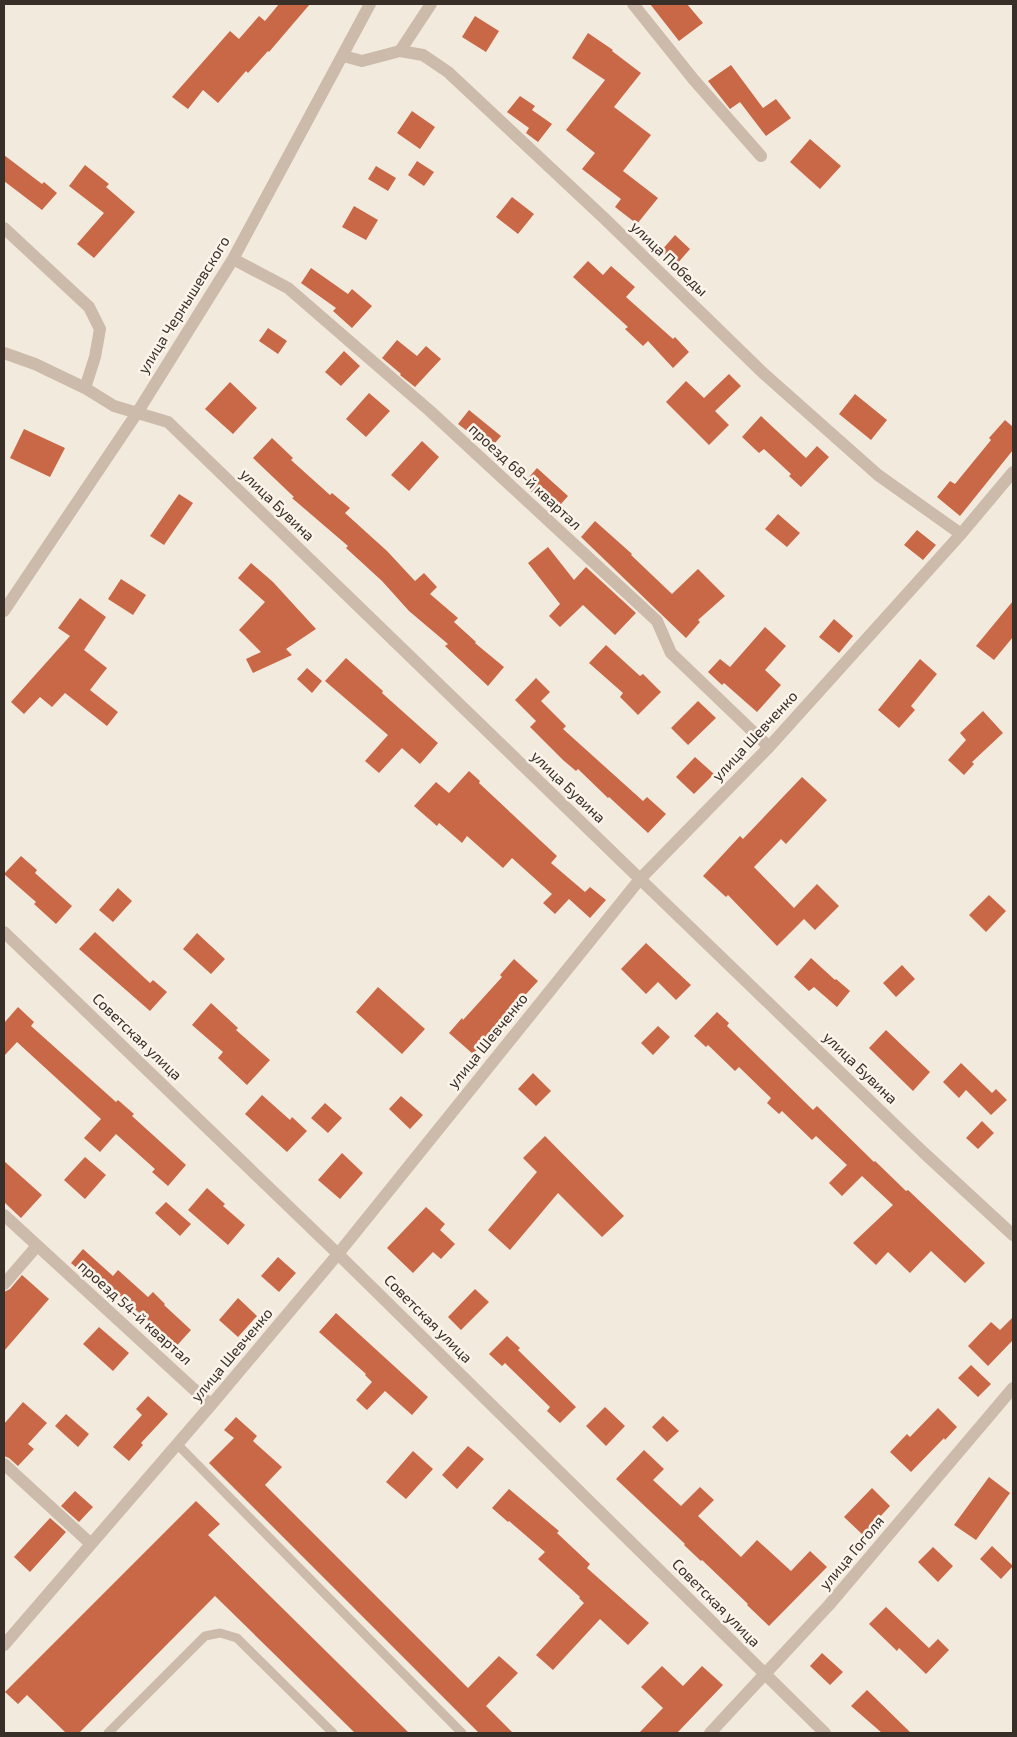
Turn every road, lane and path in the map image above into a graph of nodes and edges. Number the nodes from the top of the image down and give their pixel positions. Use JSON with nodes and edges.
{"nodes":[{"id":1,"x":370,"y":4,"type":"edge"},
{"id":2,"x":431,"y":4,"type":"edge"},
{"id":3,"x":633,"y":4,"type":"edge"},
{"id":4,"x":400,"y":51,"type":"junction"},
{"id":5,"x":343,"y":56,"type":"junction"},
{"id":6,"x":760,"y":156,"type":"dead end"},
{"id":7,"x":4,"y":228,"type":"edge"},
{"id":8,"x":234,"y":259,"type":"junction"},
{"id":9,"x":4,"y":354,"type":"edge"},
{"id":10,"x":85,"y":388,"type":"junction"},
{"id":11,"x":136,"y":413,"type":"junction"},
{"id":12,"x":1013,"y":472,"type":"edge"},
{"id":13,"x":961,"y":534,"type":"junction"},
{"id":14,"x":4,"y":611,"type":"edge"},
{"id":15,"x":768,"y":747,"type":"junction"},
{"id":16,"x":640,"y":879,"type":"junction"},
{"id":17,"x":4,"y":932,"type":"edge"},
{"id":18,"x":4,"y":1215,"type":"edge"},
{"id":19,"x":1013,"y":1235,"type":"edge"},
{"id":20,"x":37,"y":1246,"type":"junction"},
{"id":21,"x":338,"y":1254,"type":"junction"},
{"id":22,"x":4,"y":1284,"type":"edge"},
{"id":23,"x":1013,"y":1388,"type":"edge"},
{"id":24,"x":211,"y":1405,"type":"junction"},
{"id":25,"x":177,"y":1444,"type":"junction"},
{"id":26,"x":4,"y":1464,"type":"edge"},
{"id":27,"x":91,"y":1544,"type":"junction"},
{"id":28,"x":4,"y":1645,"type":"edge"},
{"id":29,"x":765,"y":1674,"type":"junction"},
{"id":30,"x":108,"y":1733,"type":"edge"},
{"id":31,"x":333,"y":1733,"type":"edge"},
{"id":32,"x":462,"y":1733,"type":"edge"},
{"id":33,"x":710,"y":1733,"type":"edge"},
{"id":34,"x":825,"y":1733,"type":"edge"}],
"edges":[{"from":1,"to":5,"type":"street","name":"улица Чернышевского"},
{"from":2,"to":4,"type":"street"},
{"from":3,"to":6,"type":"street"},
{"from":4,"to":5,"type":"street","name":"улица Победы"},
{"from":4,"to":13,"type":"street","name":"улица Победы"},
{"from":5,"to":8,"type":"street","name":"улица Чернышевского"},
{"from":7,"to":10,"type":"street"},
{"from":8,"to":11,"type":"street","name":"улица Чернышевского"},
{"from":8,"to":15,"type":"street","name":"проезд 68-й квартал"},
{"from":9,"to":10,"type":"street","name":"улица Бувина"},
{"from":10,"to":11,"type":"street","name":"улица Бувина"},
{"from":11,"to":14,"type":"street","name":"улица Чернышевского"},
{"from":11,"to":16,"type":"street","name":"улица Бувина"},
{"from":12,"to":13,"type":"street","name":"улица Шевченко"},
{"from":13,"to":15,"type":"street","name":"улица Шевченко"},
{"from":15,"to":16,"type":"street","name":"улица Шевченко"},
{"from":16,"to":19,"type":"street","name":"улица Бувина"},
{"from":16,"to":21,"type":"street","name":"улица Шевченко"},
{"from":17,"to":21,"type":"street","name":"Советская улица"},
{"from":18,"to":20,"type":"street","name":"проезд 54-й квартал"},
{"from":20,"to":22,"type":"street"},
{"from":20,"to":24,"type":"street","name":"проезд 54-й квартал"},
{"from":21,"to":24,"type":"street","name":"улица Шевченко"},
{"from":21,"to":29,"type":"street","name":"Советская улица"},
{"from":23,"to":29,"type":"street","name":"улица Гоголя"},
{"from":24,"to":25,"type":"street","name":"улица Шевченко"},
{"from":25,"to":27,"type":"street","name":"улица Шевченко"},
{"from":25,"to":32,"type":"lane"},
{"from":26,"to":27,"type":"street"},
{"from":27,"to":28,"type":"street","name":"улица Шевченко"},
{"from":29,"to":33,"type":"street","name":"улица Гоголя"},
{"from":29,"to":34,"type":"street","name":"Советская улица"},
{"from":30,"to":31,"type":"lane"}]}
